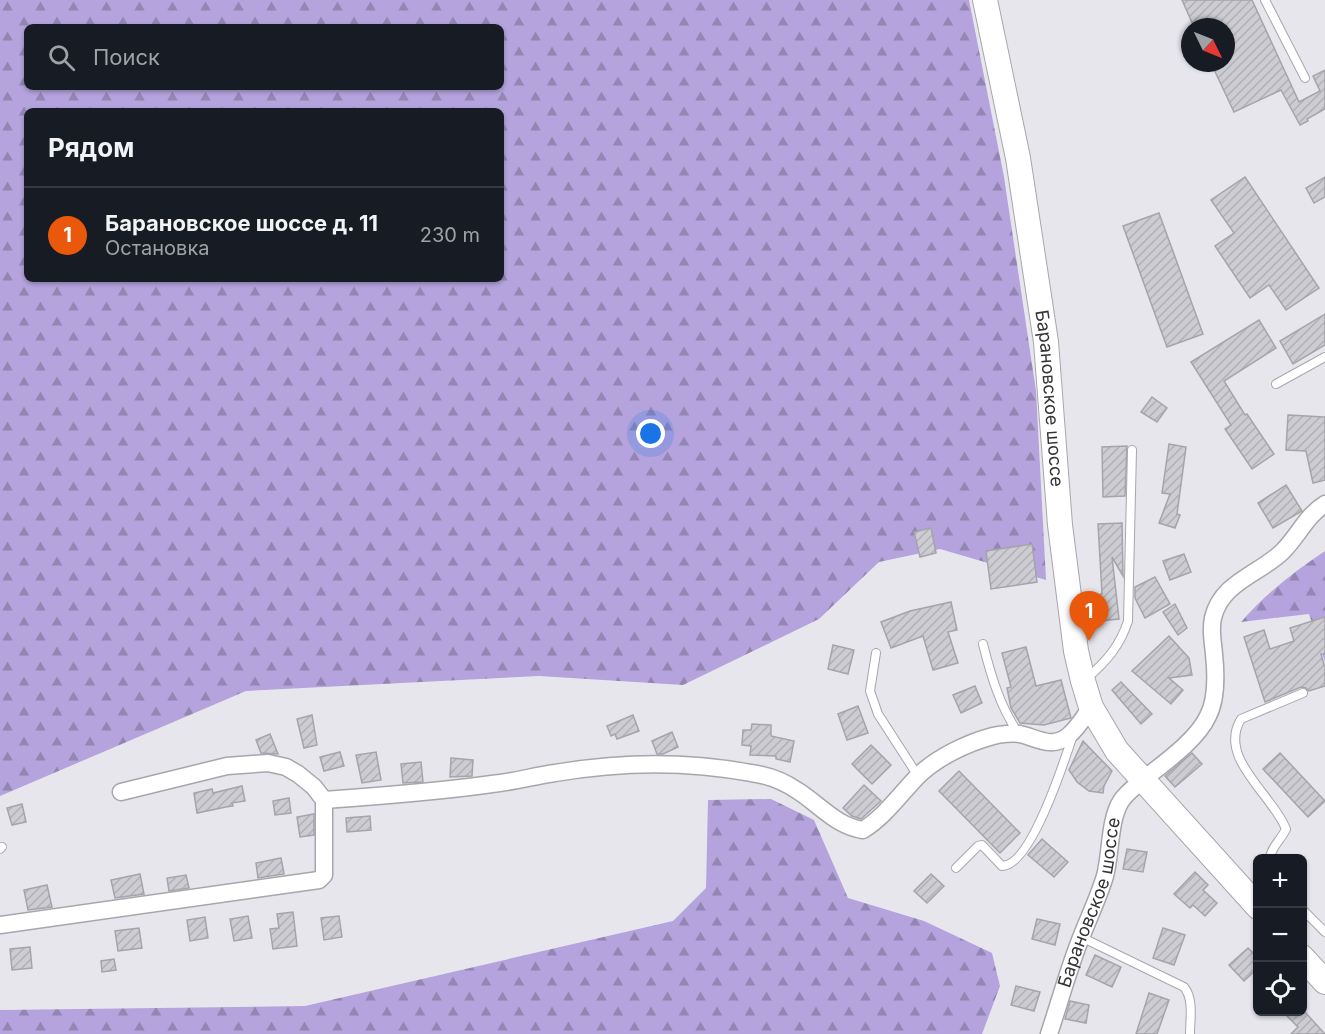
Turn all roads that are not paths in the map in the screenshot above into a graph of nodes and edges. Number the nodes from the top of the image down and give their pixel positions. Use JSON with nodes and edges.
{"nodes":[{"id":1,"x":985,"y":0,"type":"edge"},
{"id":2,"x":1265,"y":0,"type":"edge"},
{"id":3,"x":1305,"y":78,"type":"dead end"},
{"id":4,"x":1325,"y":357,"type":"edge"},
{"id":5,"x":1276,"y":384,"type":"dead end"},
{"id":6,"x":1132,"y":450,"type":"dead end"},
{"id":7,"x":1325,"y":504,"type":"edge"},
{"id":8,"x":983,"y":644,"type":"dead end"},
{"id":9,"x":876,"y":653,"type":"dead end"},
{"id":10,"x":1083,"y":681,"type":"junction"},
{"id":11,"x":1303,"y":693,"type":"dead end"},
{"id":12,"x":1091,"y":707,"type":"junction"},
{"id":13,"x":1076,"y":729,"type":"junction"},
{"id":14,"x":1019,"y":734,"type":"junction"},
{"id":15,"x":918,"y":776,"type":"junction"},
{"id":16,"x":1144,"y":779,"type":"junction"},
{"id":17,"x":121,"y":792,"type":"dead end"},
{"id":18,"x":324,"y":800,"type":"junction"},
{"id":19,"x":1270,"y":854,"type":"edge"},
{"id":20,"x":956,"y":868,"type":"dead end"},
{"id":21,"x":1253,"y":902,"type":"edge"},
{"id":22,"x":1307,"y":914,"type":"edge"},
{"id":23,"x":0,"y":925,"type":"edge"},
{"id":24,"x":1325,"y":932,"type":"edge"},
{"id":25,"x":1081,"y":937,"type":"junction"},
{"id":26,"x":1307,"y":962,"type":"edge"},
{"id":27,"x":1325,"y":982,"type":"edge"},
{"id":28,"x":1049,"y":1034,"type":"edge"},
{"id":29,"x":1190,"y":1034,"type":"edge"}],
"edges":[{"from":1,"to":10,"type":"main road","name":"Барановское шоссе"},
{"from":2,"to":3,"type":"lane"},
{"from":4,"to":5,"type":"lane"},
{"from":6,"to":10,"type":"lane"},
{"from":7,"to":16,"type":"street","name":"Барановское шоссе"},
{"from":8,"to":14,"type":"lane"},
{"from":9,"to":15,"type":"lane"},
{"from":10,"to":12,"type":"main road","name":"Барановское шоссе"},
{"from":11,"to":19,"type":"lane"},
{"from":12,"to":13,"type":"street"},
{"from":12,"to":16,"type":"main road","name":"Барановское шоссе"},
{"from":13,"to":14,"type":"street"},
{"from":13,"to":20,"type":"lane"},
{"from":14,"to":15,"type":"street"},
{"from":15,"to":18,"type":"street"},
{"from":16,"to":21,"type":"main road","name":"Барановское шоссе"},
{"from":16,"to":25,"type":"street","name":"Барановское шоссе"},
{"from":17,"to":18,"type":"street"},
{"from":18,"to":23,"type":"street"},
{"from":22,"to":24,"type":"lane"},
{"from":25,"to":28,"type":"street","name":"Барановское шоссе"},
{"from":25,"to":29,"type":"lane"},
{"from":26,"to":27,"type":"main road"}]}
